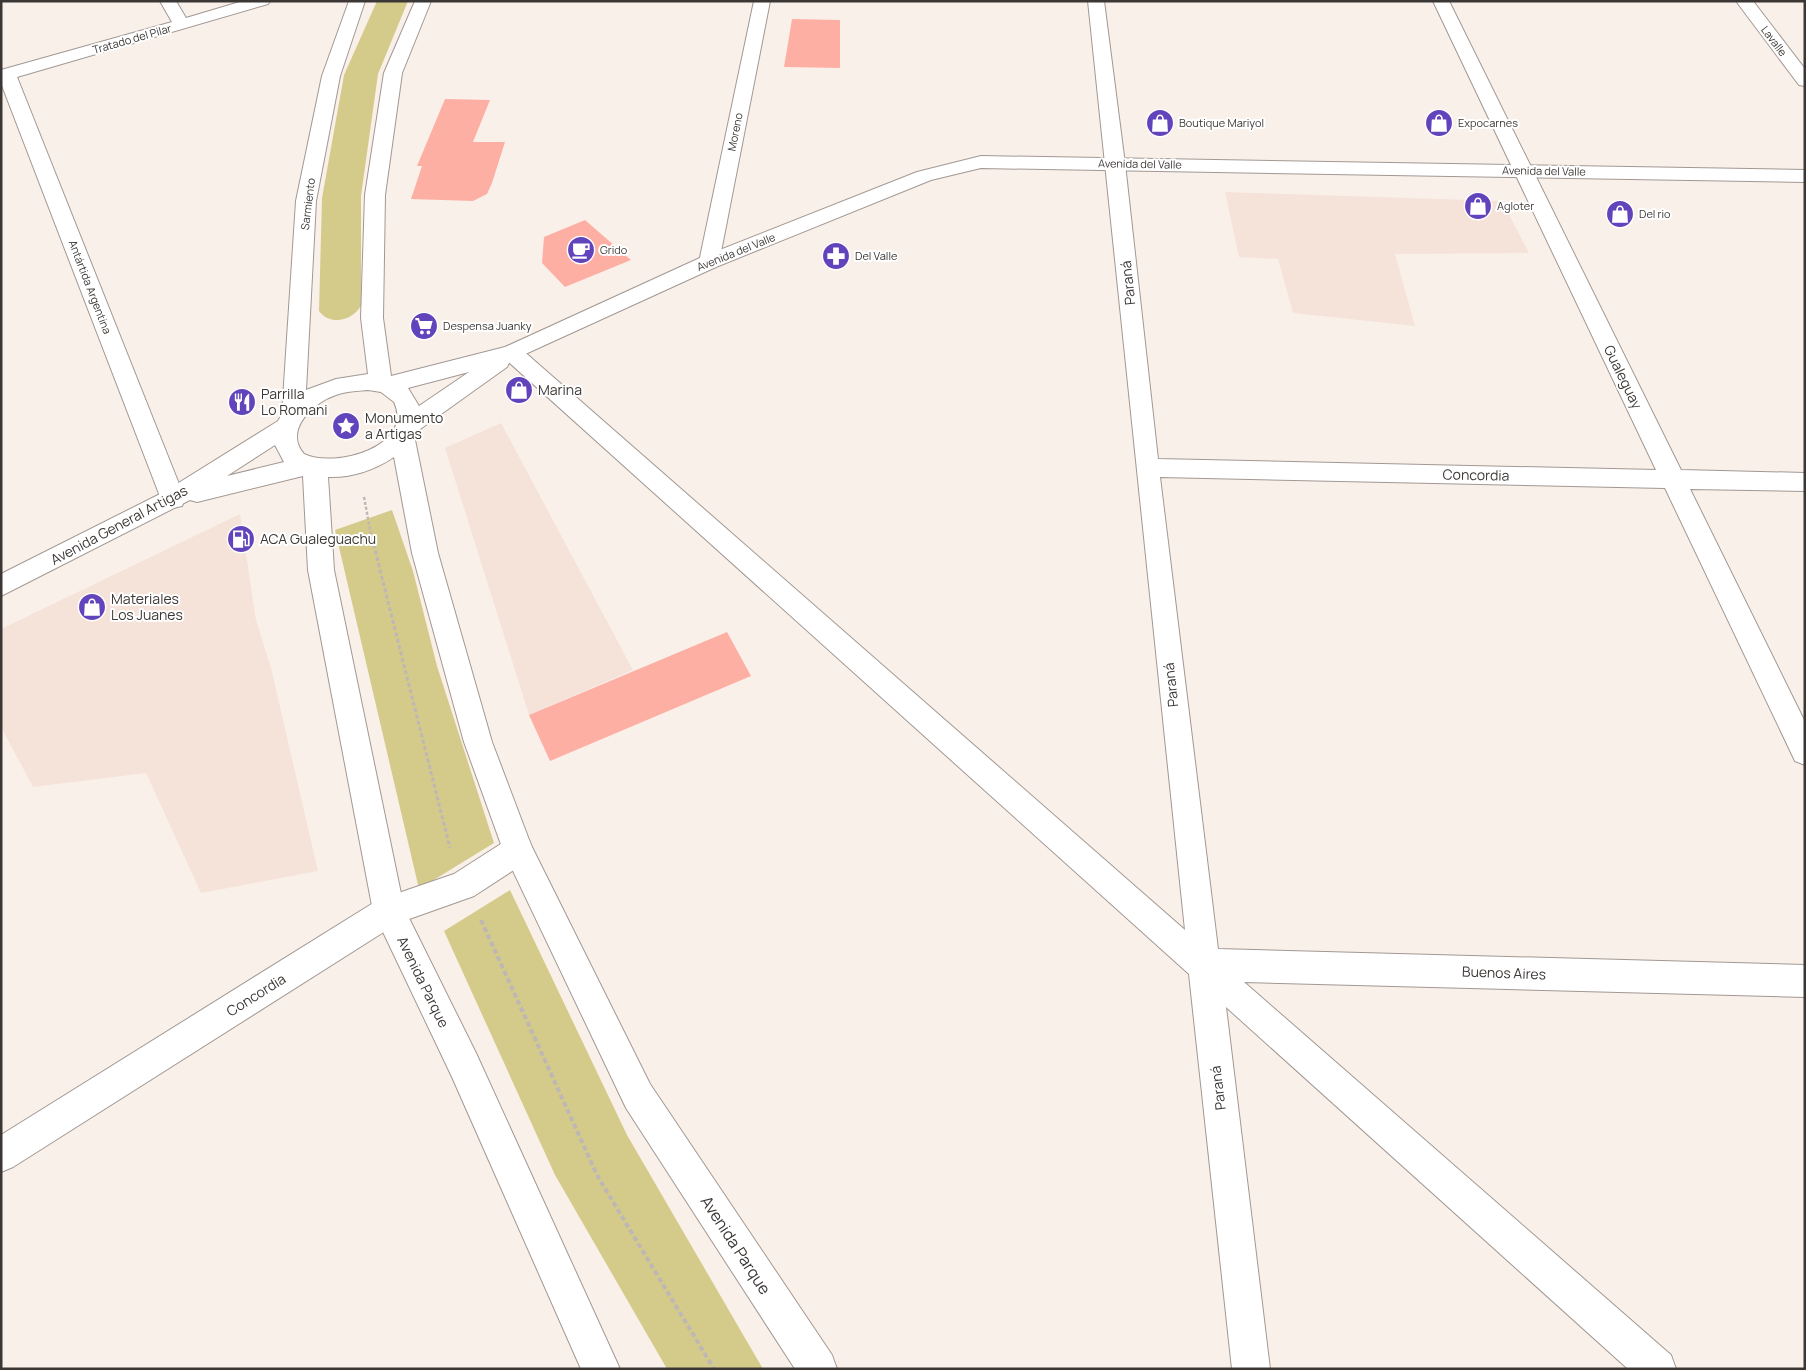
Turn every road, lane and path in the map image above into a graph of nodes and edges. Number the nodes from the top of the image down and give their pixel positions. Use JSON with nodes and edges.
{"nodes":[{"id":1,"x":168,"y":1,"type":"edge"},
{"id":2,"x":262,"y":1,"type":"edge"},
{"id":3,"x":357,"y":1,"type":"edge"},
{"id":4,"x":423,"y":1,"type":"edge"},
{"id":5,"x":762,"y":1,"type":"edge"},
{"id":6,"x":1096,"y":1,"type":"edge"},
{"id":7,"x":1441,"y":1,"type":"edge"},
{"id":8,"x":1744,"y":1,"type":"edge"},
{"id":9,"x":182,"y":24,"type":"junction"},
{"id":10,"x":4,"y":75,"type":"edge"},
{"id":11,"x":1805,"y":81,"type":"edge"},
{"id":12,"x":1116,"y":164,"type":"junction"},
{"id":13,"x":1523,"y":171,"type":"junction"},
{"id":14,"x":1805,"y":176,"type":"edge"},
{"id":15,"x":709,"y":262,"type":"junction"},
{"id":16,"x":512,"y":353,"type":"junction"},
{"id":17,"x":384,"y":385,"type":"junction"},
{"id":18,"x":289,"y":420,"type":"junction"},
{"id":19,"x":404,"y":431,"type":"junction"},
{"id":20,"x":311,"y":467,"type":"junction"},
{"id":21,"x":1147,"y":468,"type":"junction"},
{"id":22,"x":1673,"y":480,"type":"junction"},
{"id":23,"x":1805,"y":482,"type":"edge"},
{"id":24,"x":173,"y":499,"type":"junction"},
{"id":25,"x":367,"y":519,"type":"dead end"},
{"id":26,"x":1,"y":586,"type":"edge"},
{"id":27,"x":1805,"y":752,"type":"edge"},
{"id":28,"x":518,"y":850,"type":"junction"},
{"id":29,"x":452,"y":858,"type":"dead end"},
{"id":30,"x":389,"y":911,"type":"junction"},
{"id":31,"x":477,"y":911,"type":"dead end"},
{"id":32,"x":1203,"y":965,"type":"junction"},
{"id":33,"x":1805,"y":981,"type":"edge"},
{"id":34,"x":1,"y":1155,"type":"edge"},
{"id":35,"x":601,"y":1369,"type":"edge"},
{"id":36,"x":714,"y":1369,"type":"edge"},
{"id":37,"x":818,"y":1369,"type":"edge"},
{"id":38,"x":1251,"y":1369,"type":"edge"},
{"id":39,"x":1657,"y":1369,"type":"edge"}],
"edges":[{"from":1,"to":9,"type":"street"},
{"from":2,"to":9,"type":"street","name":"Tratado del Pilar"},
{"from":3,"to":18,"type":"street","name":"Sarmiento"},
{"from":4,"to":17,"type":"street"},
{"from":5,"to":15,"type":"street","name":"Moreno"},
{"from":6,"to":12,"type":"street","name":"Paraná"},
{"from":7,"to":13,"type":"street","name":"Gualeguay"},
{"from":8,"to":11,"type":"street","name":"Lavalle"},
{"from":9,"to":10,"type":"street","name":"Tratado del Pilar"},
{"from":10,"to":24,"type":"street","name":"Antártida Argentina"},
{"from":12,"to":13,"type":"street","name":"Avenida del Valle"},
{"from":12,"to":15,"type":"street","name":"Avenida del Valle"},
{"from":12,"to":21,"type":"street","name":"Paraná"},
{"from":13,"to":14,"type":"street","name":"Avenida del Valle"},
{"from":13,"to":22,"type":"street","name":"Gualeguay"},
{"from":15,"to":16,"type":"street","name":"Avenida del Valle"},
{"from":16,"to":17,"type":"street"},
{"from":16,"to":19,"type":"street"},
{"from":16,"to":32,"type":"street"},
{"from":17,"to":18,"type":"street"},
{"from":17,"to":19,"type":"street"},
{"from":18,"to":20,"type":"street"},
{"from":18,"to":24,"type":"street","name":"Avenida General Artigas"},
{"from":19,"to":20,"type":"street"},
{"from":19,"to":28,"type":"street","name":"Avenida Parque"},
{"from":20,"to":24,"type":"street"},
{"from":20,"to":30,"type":"street","name":"Avenida Parque"},
{"from":21,"to":22,"type":"street","name":"Concordia"},
{"from":21,"to":32,"type":"street","name":"Paraná"},
{"from":22,"to":23,"type":"street","name":"Concordia"},
{"from":22,"to":27,"type":"street","name":"Gualeguay"},
{"from":24,"to":26,"type":"street","name":"Avenida General Artigas"},
{"from":25,"to":29,"type":"path"},
{"from":28,"to":30,"type":"street","name":"Concordia"},
{"from":28,"to":37,"type":"street","name":"Avenida Parque"},
{"from":30,"to":34,"type":"street","name":"Concordia"},
{"from":30,"to":35,"type":"street","name":"Avenida Parque"},
{"from":31,"to":36,"type":"path"},
{"from":32,"to":33,"type":"street","name":"Buenos Aires"},
{"from":32,"to":38,"type":"street","name":"Paraná"},
{"from":32,"to":39,"type":"street"}]}
